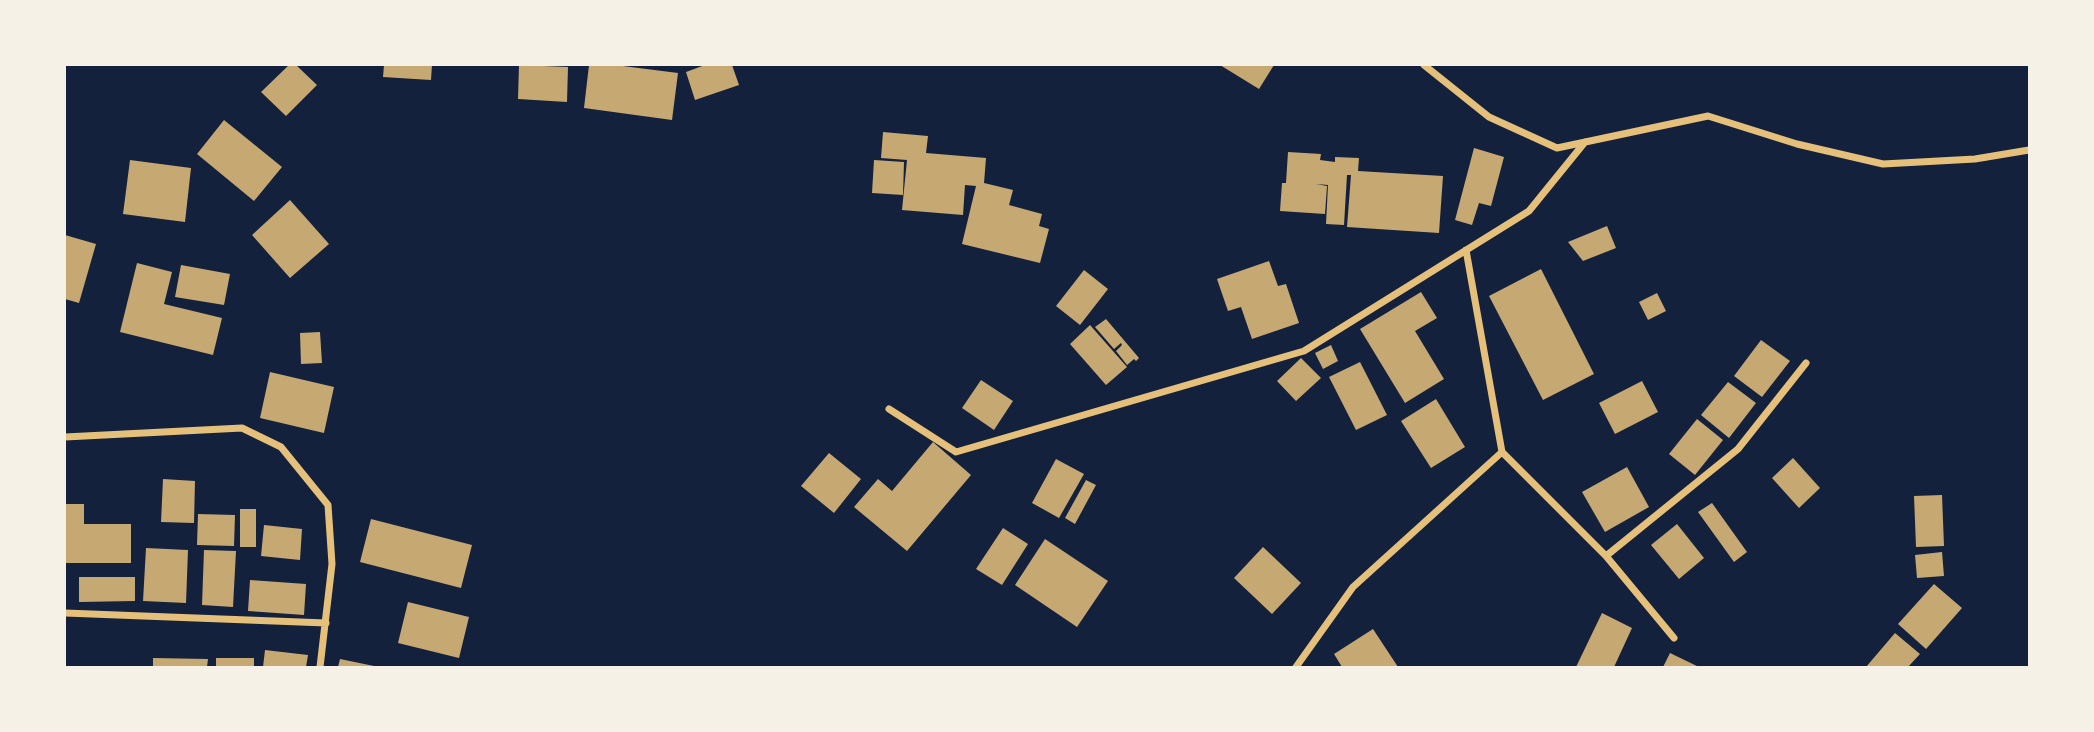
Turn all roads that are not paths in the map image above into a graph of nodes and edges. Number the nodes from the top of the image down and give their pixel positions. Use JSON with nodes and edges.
{"nodes":[{"id":1,"x":1424,"y":65,"type":"edge"},
{"id":2,"x":1585,"y":142,"type":"junction"},
{"id":3,"x":2029,"y":150,"type":"edge"},
{"id":4,"x":1466,"y":250,"type":"junction"},
{"id":5,"x":1806,"y":363,"type":"dead end"},
{"id":6,"x":889,"y":409,"type":"dead end"},
{"id":7,"x":65,"y":437,"type":"edge"},
{"id":8,"x":1502,"y":452,"type":"junction"},
{"id":9,"x":1606,"y":556,"type":"junction"},
{"id":10,"x":65,"y":612,"type":"edge"},
{"id":11,"x":327,"y":623,"type":"junction"},
{"id":12,"x":1674,"y":638,"type":"dead end"},
{"id":13,"x":320,"y":667,"type":"edge"},
{"id":14,"x":1296,"y":667,"type":"edge"}],
"edges":[{"from":1,"to":2,"type":"street"},
{"from":2,"to":3,"type":"street"},
{"from":2,"to":4,"type":"street"},
{"from":4,"to":6,"type":"street"},
{"from":4,"to":8,"type":"street"},
{"from":5,"to":9,"type":"street"},
{"from":7,"to":11,"type":"street"},
{"from":8,"to":9,"type":"street"},
{"from":8,"to":14,"type":"street"},
{"from":9,"to":12,"type":"street"},
{"from":10,"to":11,"type":"street"},
{"from":11,"to":13,"type":"street"}]}
